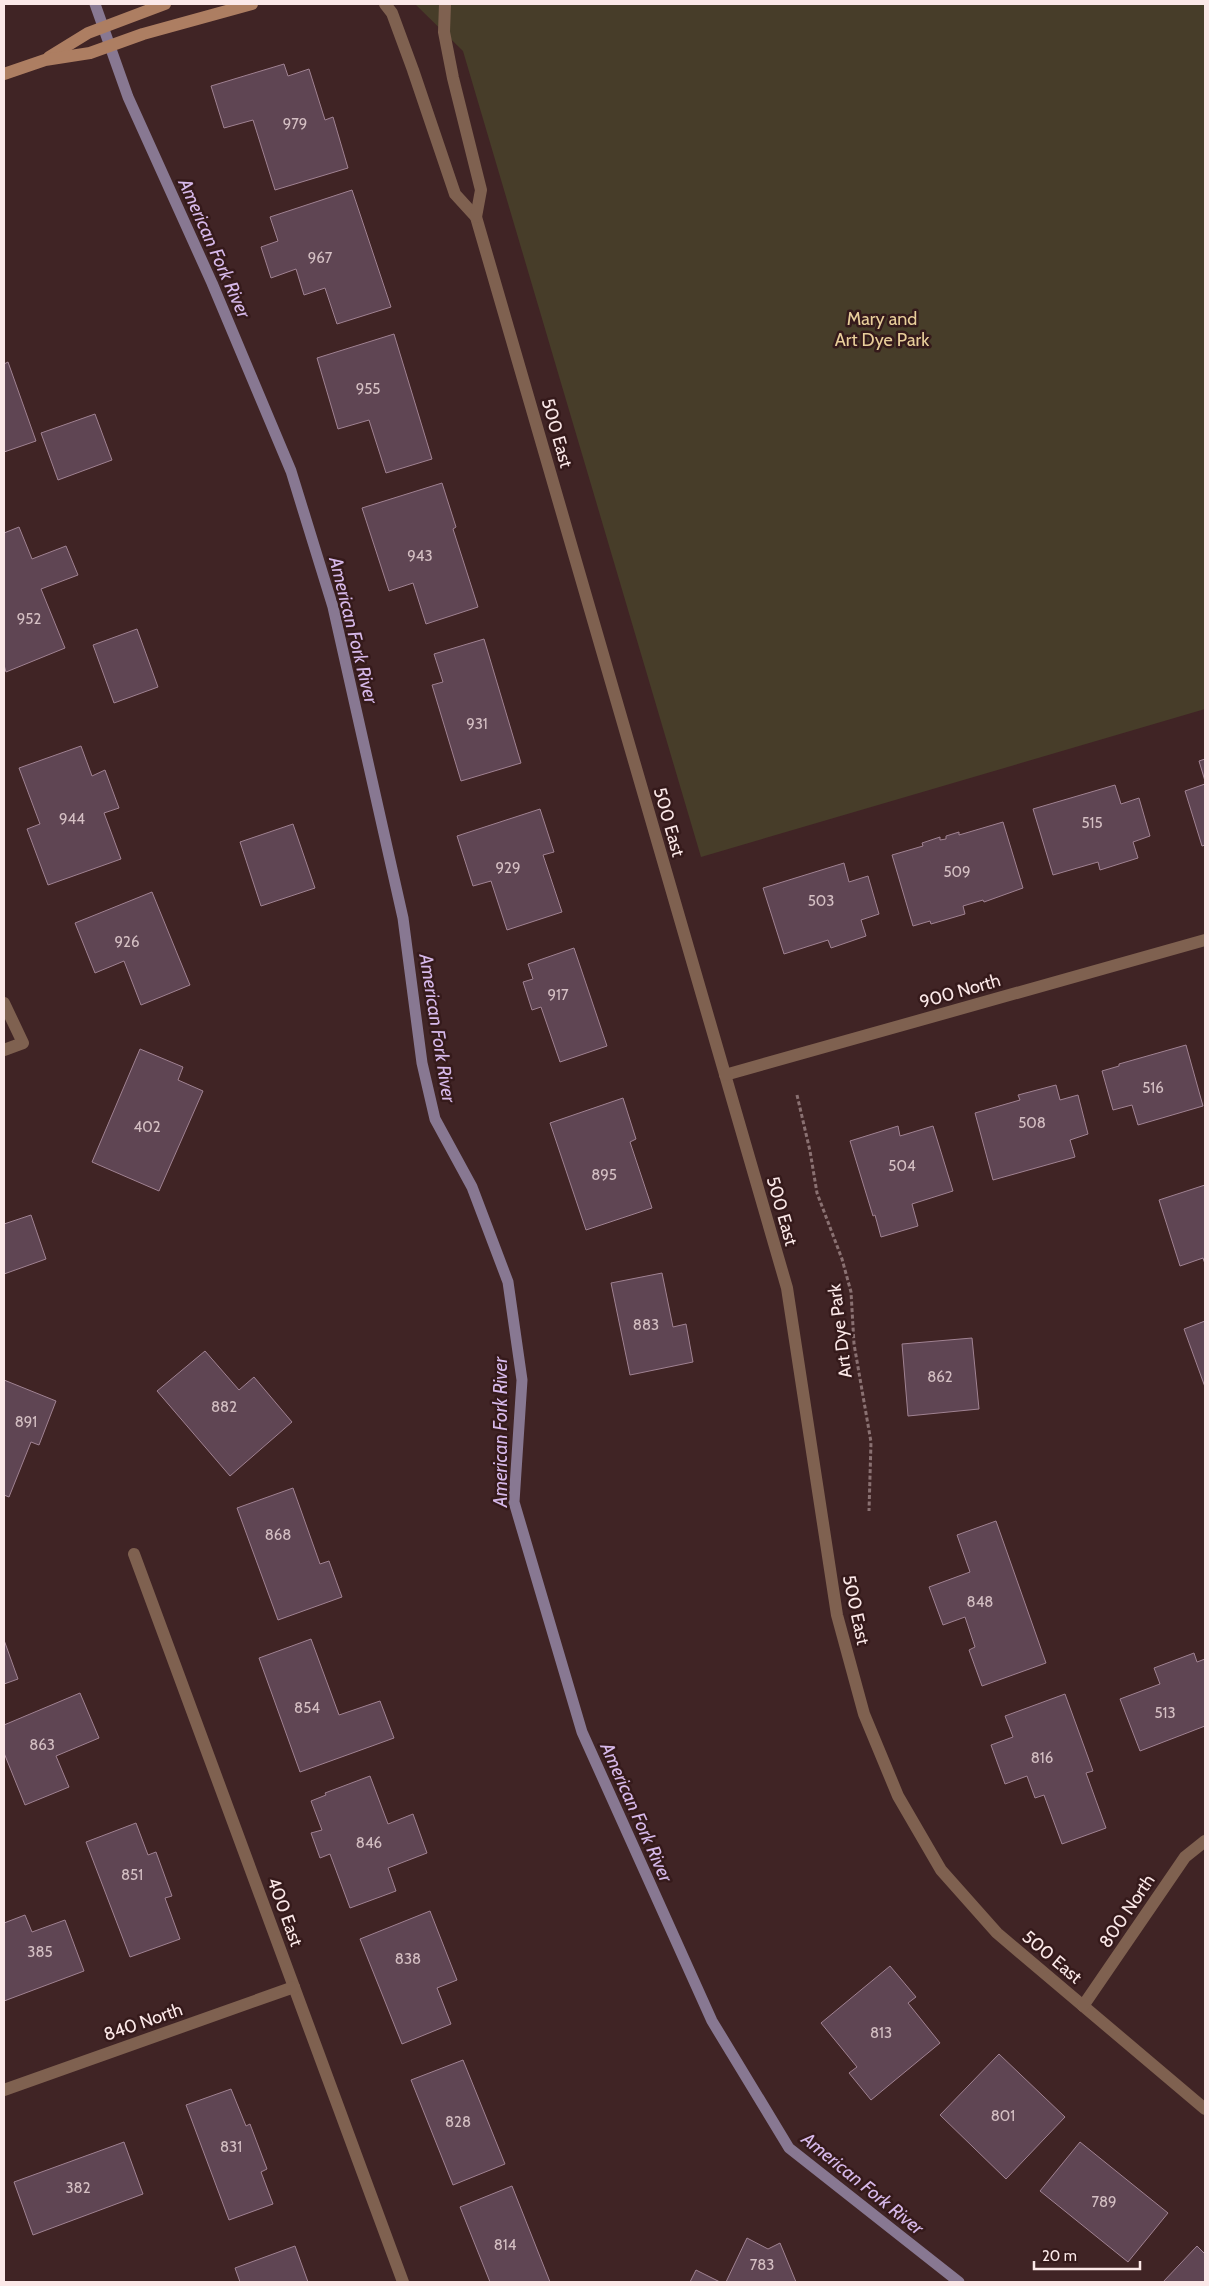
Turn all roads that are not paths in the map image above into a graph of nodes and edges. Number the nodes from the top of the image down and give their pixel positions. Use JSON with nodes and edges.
{"nodes":[{"id":1,"x":164,"y":4,"type":"edge"},
{"id":2,"x":252,"y":4,"type":"edge"},
{"id":3,"x":385,"y":4,"type":"edge"},
{"id":4,"x":445,"y":4,"type":"edge"},
{"id":5,"x":45,"y":60,"type":"junction"},
{"id":6,"x":4,"y":74,"type":"edge"},
{"id":7,"x":476,"y":217,"type":"junction"},
{"id":8,"x":1205,"y":940,"type":"edge"},
{"id":9,"x":4,"y":1004,"type":"edge"},
{"id":10,"x":4,"y":1050,"type":"edge"},
{"id":11,"x":725,"y":1075,"type":"junction"},
{"id":12,"x":134,"y":1554,"type":"dead end"},
{"id":13,"x":1205,"y":1841,"type":"edge"},
{"id":14,"x":294,"y":1987,"type":"junction"},
{"id":15,"x":1083,"y":2006,"type":"junction"},
{"id":16,"x":4,"y":2090,"type":"edge"},
{"id":17,"x":1205,"y":2109,"type":"edge"},
{"id":18,"x":403,"y":2282,"type":"edge"}],
"edges":[{"from":1,"to":5,"type":"street"},
{"from":2,"to":5,"type":"street"},
{"from":3,"to":7,"type":"street","name":"500 East"},
{"from":4,"to":7,"type":"street","name":"500 East"},
{"from":5,"to":6,"type":"street"},
{"from":7,"to":11,"type":"street","name":"500 East"},
{"from":8,"to":11,"type":"street","name":"900 North"},
{"from":9,"to":10,"type":"street"},
{"from":11,"to":15,"type":"street","name":"500 East"},
{"from":12,"to":14,"type":"street","name":"400 East"},
{"from":13,"to":15,"type":"street","name":"800 North"},
{"from":14,"to":16,"type":"street","name":"840 North"},
{"from":14,"to":18,"type":"street","name":"400 East"},
{"from":15,"to":17,"type":"street","name":"500 East"}]}
